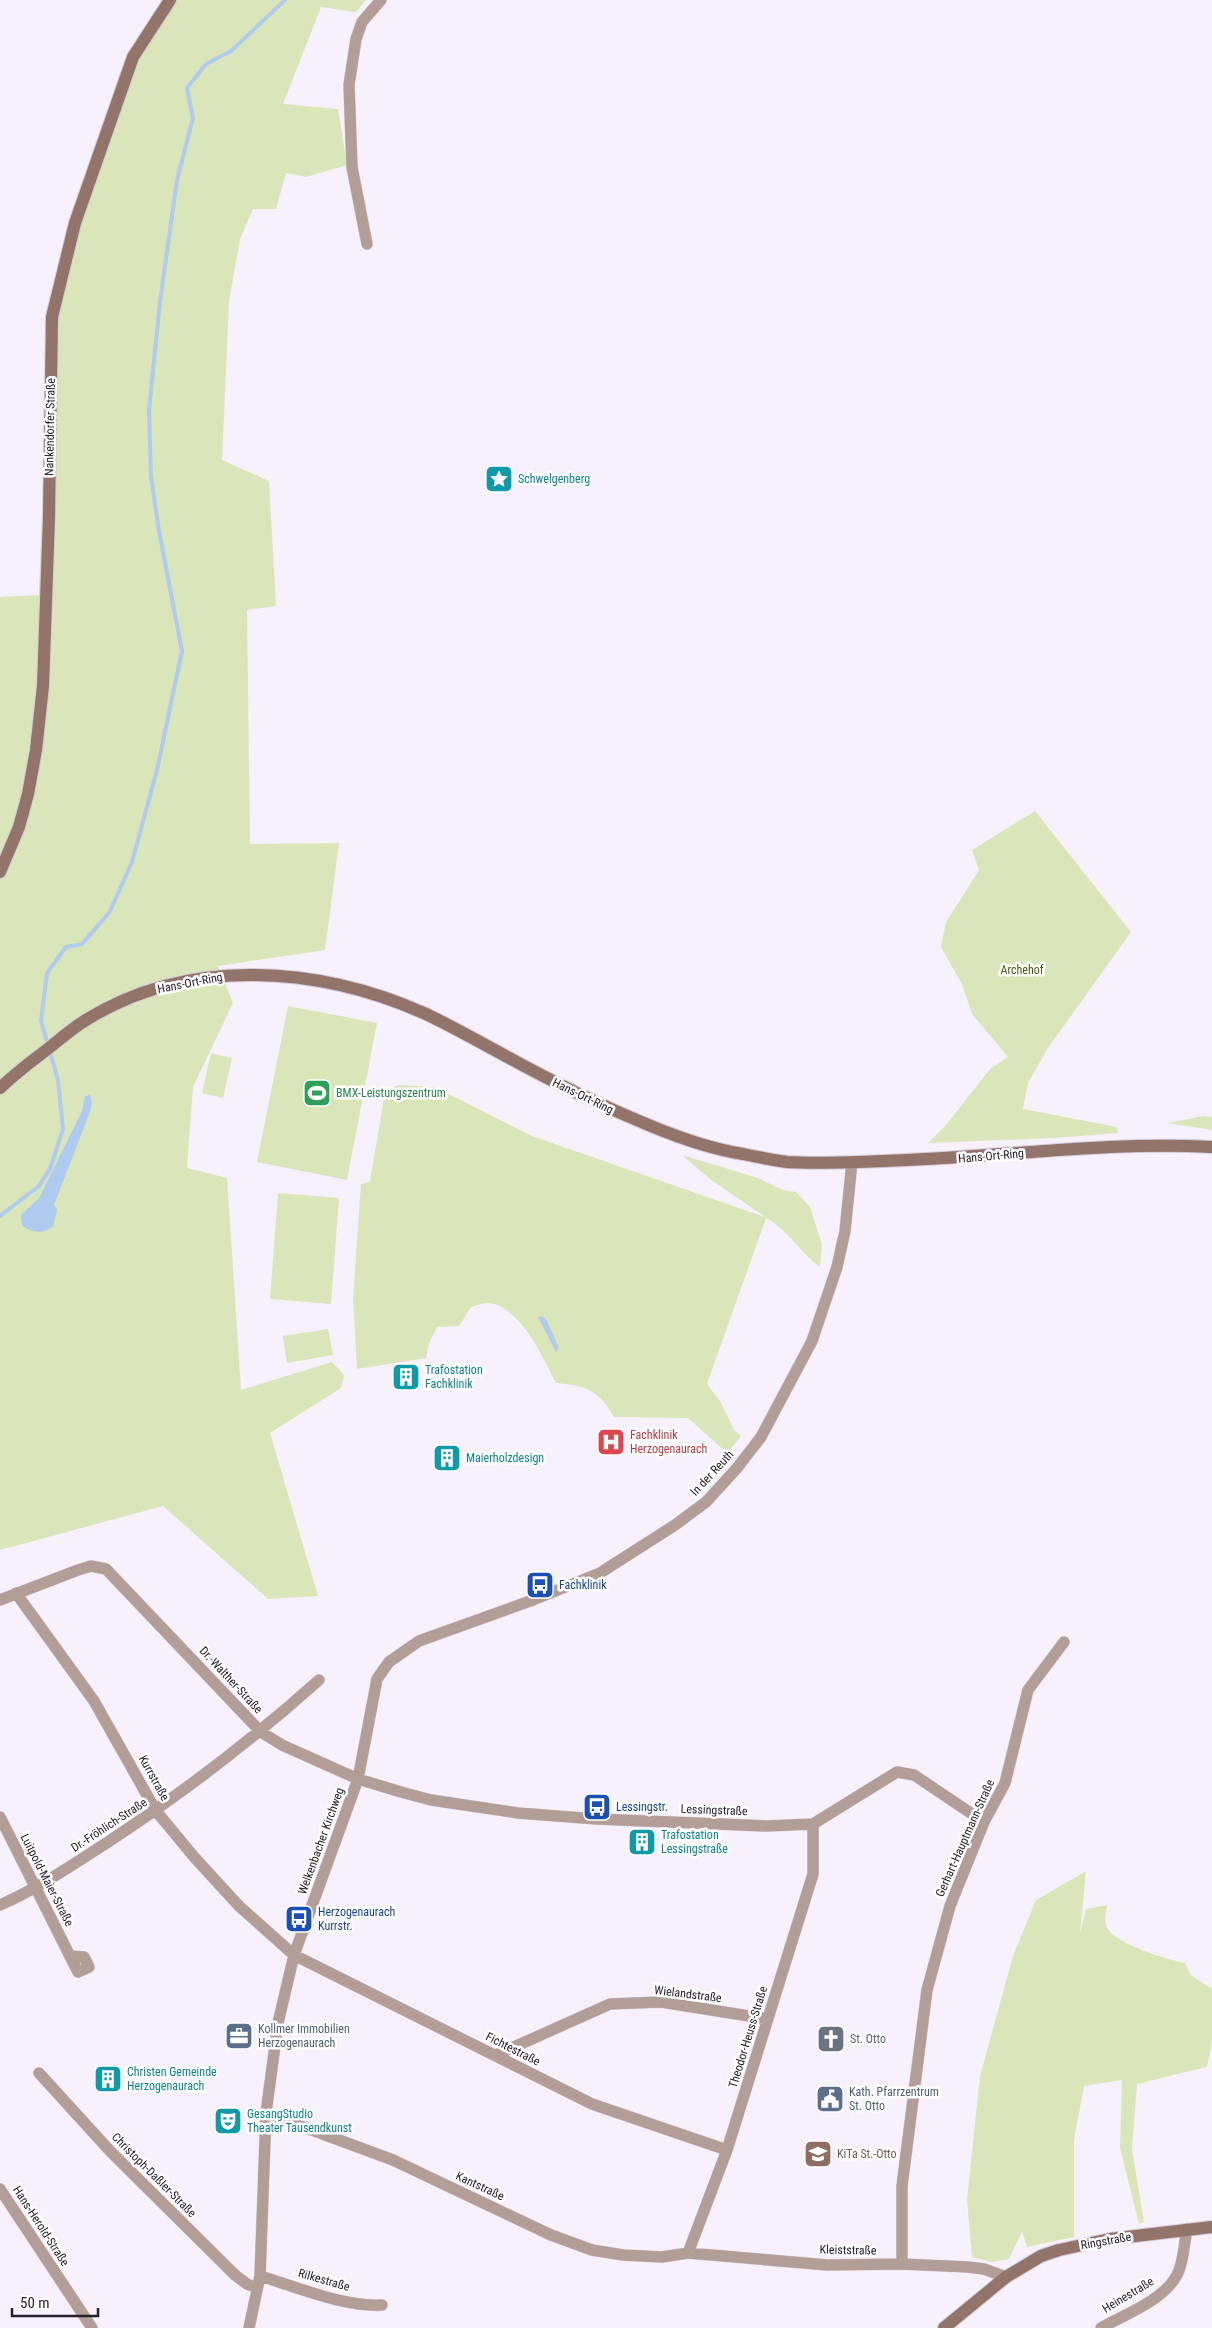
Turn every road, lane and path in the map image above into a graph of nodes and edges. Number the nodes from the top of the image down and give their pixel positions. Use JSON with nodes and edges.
{"nodes":[{"id":1,"x":170,"y":0,"type":"edge"},
{"id":2,"x":381,"y":0,"type":"edge"},
{"id":3,"x":367,"y":244,"type":"dead end"},
{"id":4,"x":0,"y":872,"type":"edge"},
{"id":5,"x":0,"y":1088,"type":"edge"},
{"id":6,"x":1212,"y":1147,"type":"edge"},
{"id":7,"x":852,"y":1162,"type":"junction"},
{"id":8,"x":16,"y":1593,"type":"junction"},
{"id":9,"x":0,"y":1600,"type":"edge"},
{"id":10,"x":1064,"y":1642,"type":"dead end"},
{"id":11,"x":389,"y":1662,"type":"joint"},
{"id":12,"x":319,"y":1680,"type":"dead end"},
{"id":13,"x":261,"y":1732,"type":"junction"},
{"id":14,"x":358,"y":1779,"type":"junction"},
{"id":15,"x":156,"y":1811,"type":"junction"},
{"id":16,"x":0,"y":1817,"type":"edge"},
{"id":17,"x":984,"y":1822,"type":"junction"},
{"id":18,"x":812,"y":1824,"type":"junction"},
{"id":19,"x":36,"y":1889,"type":"junction"},
{"id":20,"x":0,"y":1906,"type":"edge"},
{"id":21,"x":294,"y":1955,"type":"junction"},
{"id":22,"x":70,"y":1956,"type":"dead end"},
{"id":23,"x":768,"y":2019,"type":"junction"},
{"id":24,"x":496,"y":2055,"type":"junction"},
{"id":25,"x":39,"y":2073,"type":"dead end"},
{"id":26,"x":266,"y":2113,"type":"junction"},
{"id":27,"x":727,"y":2150,"type":"junction"},
{"id":28,"x":0,"y":2189,"type":"edge"},
{"id":29,"x":1212,"y":2226,"type":"edge"},
{"id":30,"x":1187,"y":2229,"type":"junction"},
{"id":31,"x":688,"y":2253,"type":"junction"},
{"id":32,"x":902,"y":2264,"type":"junction"},
{"id":33,"x":260,"y":2276,"type":"junction"},
{"id":34,"x":1006,"y":2277,"type":"junction"},
{"id":35,"x":257,"y":2288,"type":"junction"},
{"id":36,"x":382,"y":2305,"type":"dead end"},
{"id":37,"x":92,"y":2328,"type":"edge"},
{"id":38,"x":249,"y":2328,"type":"edge"},
{"id":39,"x":944,"y":2328,"type":"edge"},
{"id":40,"x":1100,"y":2328,"type":"edge"}],
"edges":[{"from":1,"to":4,"type":"main road","name":"Nankendorfer Straße"},
{"from":2,"to":3,"type":"street"},
{"from":5,"to":7,"type":"main road","name":"Hans-Ort-Ring"},
{"from":6,"to":7,"type":"main road","name":"Hans-Ort-Ring"},
{"from":7,"to":11,"type":"street","name":"In der Reuth"},
{"from":8,"to":9,"type":"street"},
{"from":8,"to":13,"type":"street","name":"Dr.-Walther-Straße"},
{"from":8,"to":15,"type":"street","name":"Kurrstraße"},
{"from":10,"to":17,"type":"street","name":"Gerhart-Hauptmann-Straße"},
{"from":11,"to":14,"type":"street","name":"Welkenbacher Kirchweg"},
{"from":12,"to":13,"type":"street","name":"Dr.-Fröhlich-Straße"},
{"from":13,"to":14,"type":"street","name":"Dr.-Walther-Straße"},
{"from":13,"to":15,"type":"street","name":"Dr.-Fröhlich-Straße"},
{"from":14,"to":18,"type":"street","name":"Lessingstraße"},
{"from":14,"to":21,"type":"street","name":"Welkenbacher Kirchweg"},
{"from":15,"to":19,"type":"street","name":"Dr.-Fröhlich-Straße"},
{"from":15,"to":21,"type":"street","name":"Kurrstraße"},
{"from":16,"to":19,"type":"street","name":"Luitpold-Maier-Straße"},
{"from":17,"to":18,"type":"street"},
{"from":17,"to":32,"type":"street","name":"Gerhart-Hauptmann-Straße"},
{"from":18,"to":23,"type":"street","name":"Theodor-Heuss-Straße"},
{"from":19,"to":20,"type":"street","name":"Dr.-Fröhlich-Straße"},
{"from":19,"to":22,"type":"street","name":"Luitpold-Maier-Straße"},
{"from":21,"to":24,"type":"street","name":"Fichtestraße"},
{"from":21,"to":26,"type":"street","name":"Welkenbacher Kirchweg"},
{"from":23,"to":24,"type":"street","name":"Wielandstraße"},
{"from":23,"to":27,"type":"street","name":"Theodor-Heuss-Straße"},
{"from":24,"to":27,"type":"street","name":"Fichtestraße"},
{"from":25,"to":35,"type":"street","name":"Christoph-Daßler-Straße"},
{"from":26,"to":31,"type":"street","name":"Kantstraße"},
{"from":26,"to":33,"type":"street","name":"Welkenbacher Kirchweg"},
{"from":27,"to":31,"type":"street","name":"Theodor-Heuss-Straße"},
{"from":28,"to":37,"type":"street","name":"Hans-Herold-Straße"},
{"from":29,"to":30,"type":"main road","name":"Ringstraße"},
{"from":30,"to":34,"type":"main road","name":"Ringstraße"},
{"from":30,"to":40,"type":"street","name":"Heinestraße"},
{"from":31,"to":32,"type":"street","name":"Kleiststraße"},
{"from":32,"to":34,"type":"street","name":"Kleiststraße"},
{"from":33,"to":35,"type":"street","name":"Welkenbacher Kirchweg"},
{"from":33,"to":36,"type":"street","name":"Rilkestraße"},
{"from":34,"to":39,"type":"main road","name":"Ringstraße"},
{"from":35,"to":38,"type":"street","name":"Welkenbacher Kirchweg"}]}
